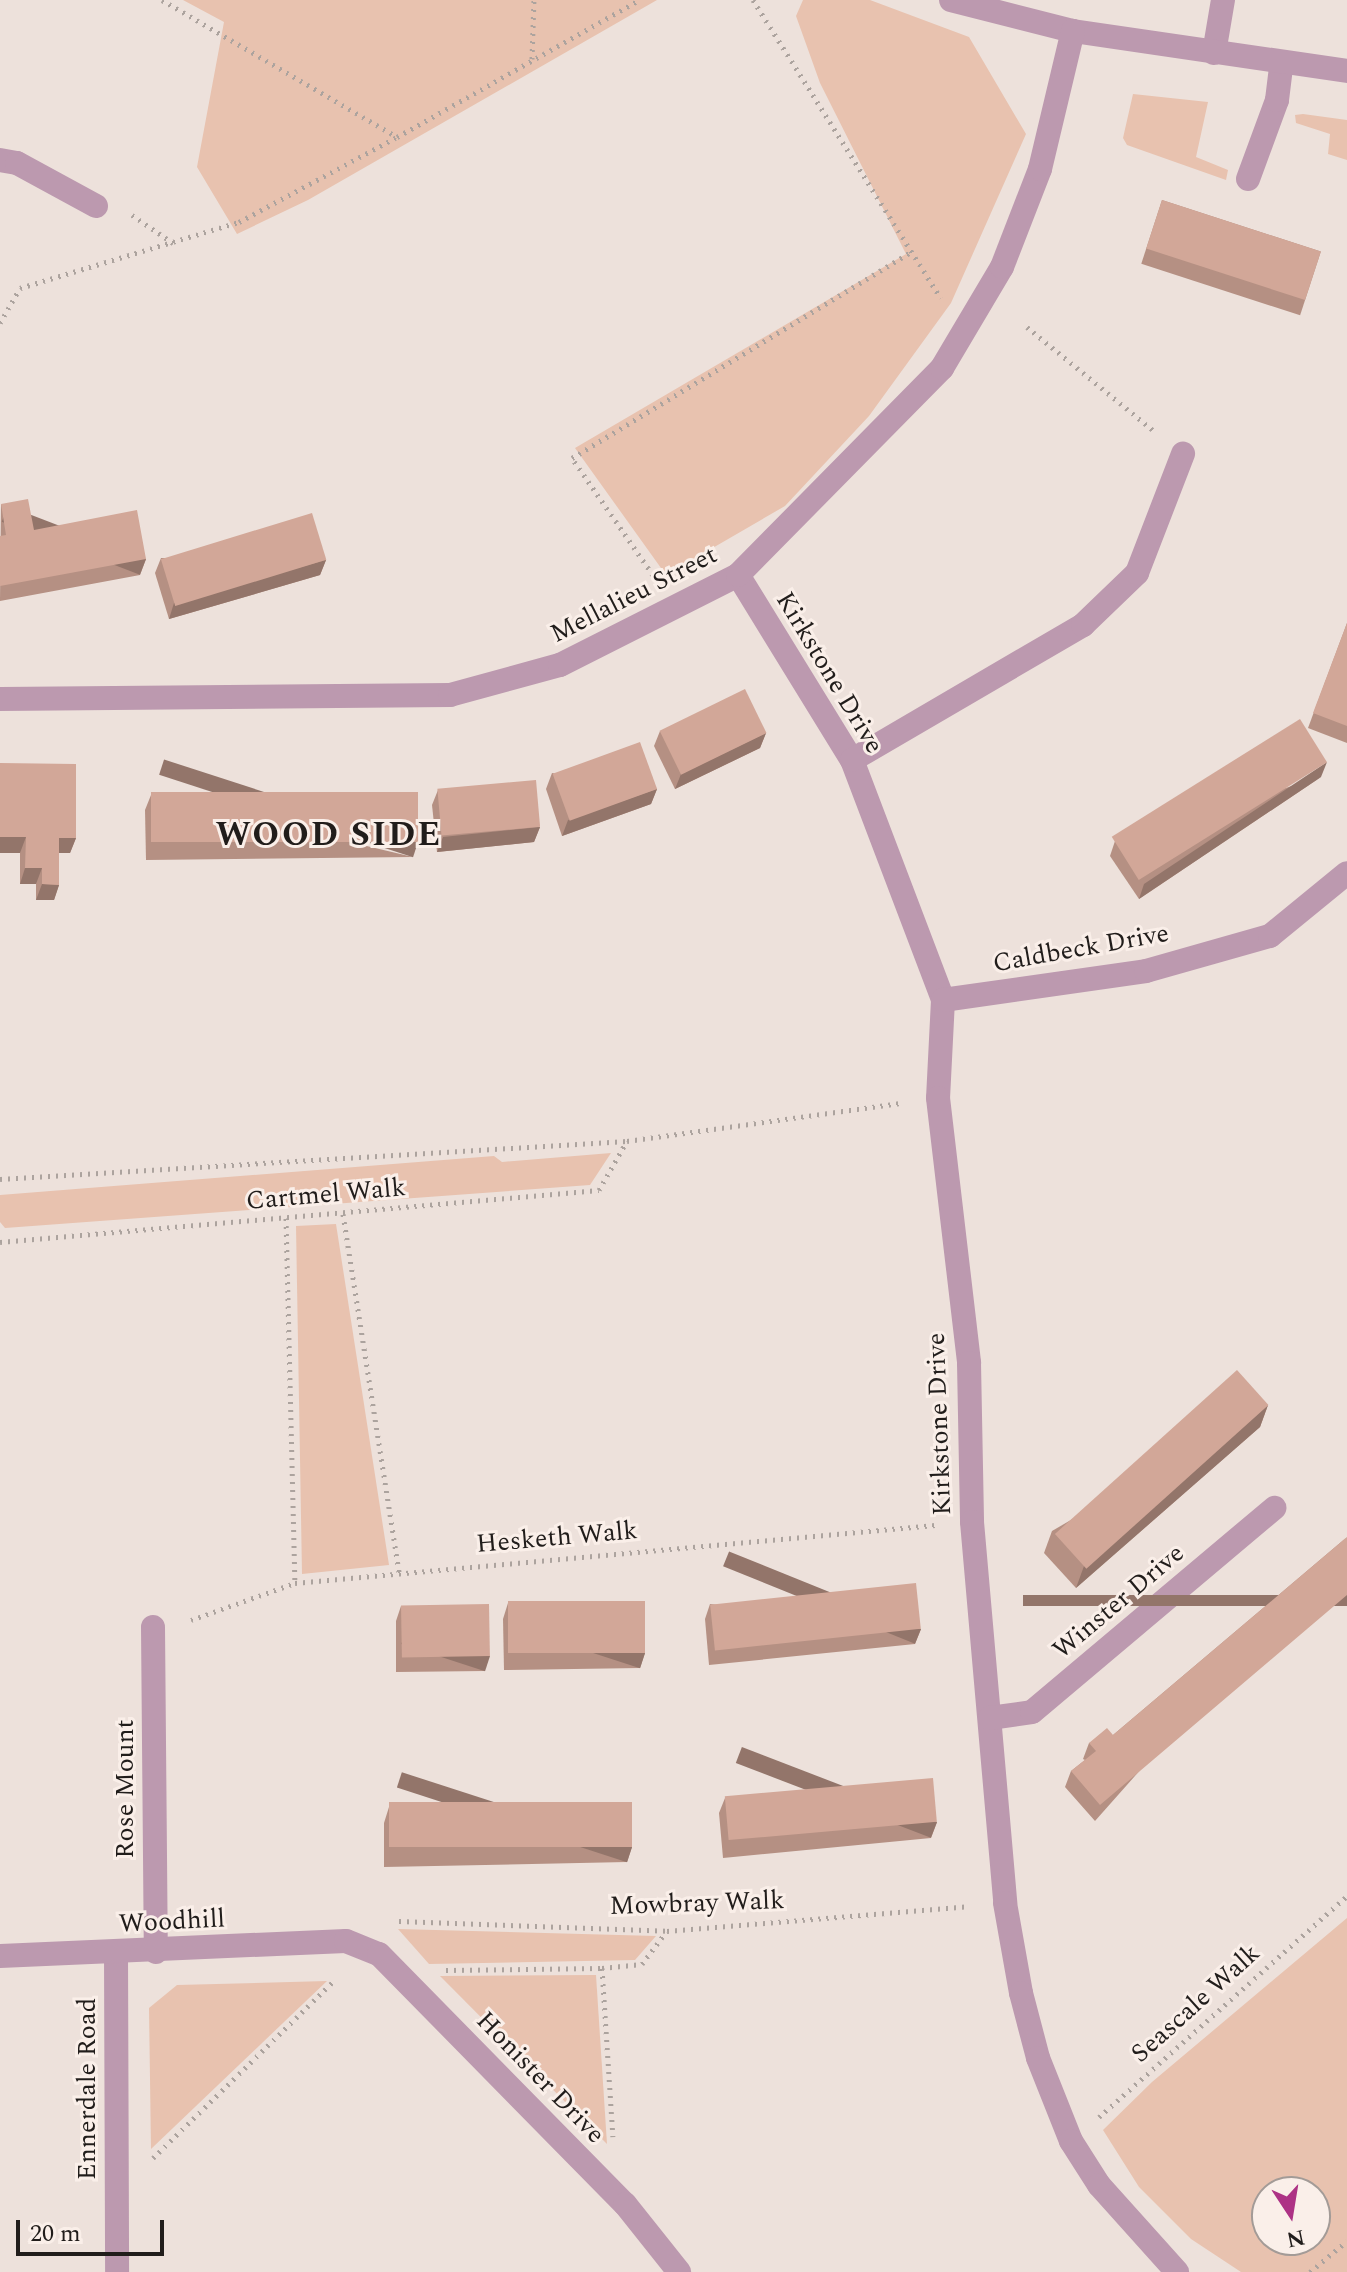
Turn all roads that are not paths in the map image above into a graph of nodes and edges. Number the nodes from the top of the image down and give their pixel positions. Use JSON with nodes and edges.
{"nodes":[{"id":1,"x":951,"y":0,"type":"edge"},
{"id":2,"x":1223,"y":0,"type":"edge"},
{"id":3,"x":1073,"y":31,"type":"junction"},
{"id":4,"x":1214,"y":53,"type":"junction"},
{"id":5,"x":1282,"y":62,"type":"junction"},
{"id":6,"x":1347,"y":71,"type":"edge"},
{"id":7,"x":0,"y":160,"type":"edge"},
{"id":8,"x":1248,"y":179,"type":"dead end"},
{"id":9,"x":96,"y":206,"type":"road end"},
{"id":10,"x":1183,"y":454,"type":"road end"},
{"id":11,"x":738,"y":575,"type":"junction"},
{"id":12,"x":0,"y":699,"type":"edge"},
{"id":13,"x":852,"y":760,"type":"junction"},
{"id":14,"x":1347,"y":873,"type":"edge"},
{"id":15,"x":943,"y":1000,"type":"junction"},
{"id":16,"x":1274,"y":1508,"type":"dead end"},
{"id":17,"x":153,"y":1627,"type":"road end"},
{"id":18,"x":990,"y":1718,"type":"junction"},
{"id":19,"x":346,"y":1941,"type":"joint"},
{"id":20,"x":156,"y":1952,"type":"junction"},
{"id":21,"x":116,"y":1953,"type":"junction"},
{"id":22,"x":0,"y":1956,"type":"edge"},
{"id":23,"x":117,"y":2272,"type":"edge"},
{"id":24,"x":679,"y":2272,"type":"edge"},
{"id":25,"x":1177,"y":2272,"type":"edge"}],
"edges":[{"from":1,"to":3,"type":"street"},
{"from":2,"to":4,"type":"street"},
{"from":3,"to":4,"type":"street"},
{"from":3,"to":11,"type":"street","name":"Mellalieu Street"},
{"from":4,"to":5,"type":"street"},
{"from":5,"to":6,"type":"street"},
{"from":5,"to":8,"type":"street"},
{"from":7,"to":9,"type":"street"},
{"from":10,"to":13,"type":"street"},
{"from":11,"to":12,"type":"street","name":"Mellalieu Street"},
{"from":11,"to":13,"type":"street","name":"Kirkstone Drive"},
{"from":13,"to":15,"type":"street","name":"Kirkstone Drive"},
{"from":14,"to":15,"type":"street","name":"Caldbeck Drive"},
{"from":15,"to":18,"type":"street","name":"Kirkstone Drive"},
{"from":16,"to":18,"type":"street","name":"Winster Drive"},
{"from":17,"to":20,"type":"street","name":"Rose Mount"},
{"from":18,"to":25,"type":"street","name":"Kirkstone Drive"},
{"from":19,"to":20,"type":"street","name":"Woodhill"},
{"from":19,"to":24,"type":"street","name":"Honister Drive"},
{"from":20,"to":21,"type":"street","name":"Woodhill"},
{"from":21,"to":22,"type":"street","name":"Woodhill"},
{"from":21,"to":23,"type":"street","name":"Ennerdale Road"}]}
